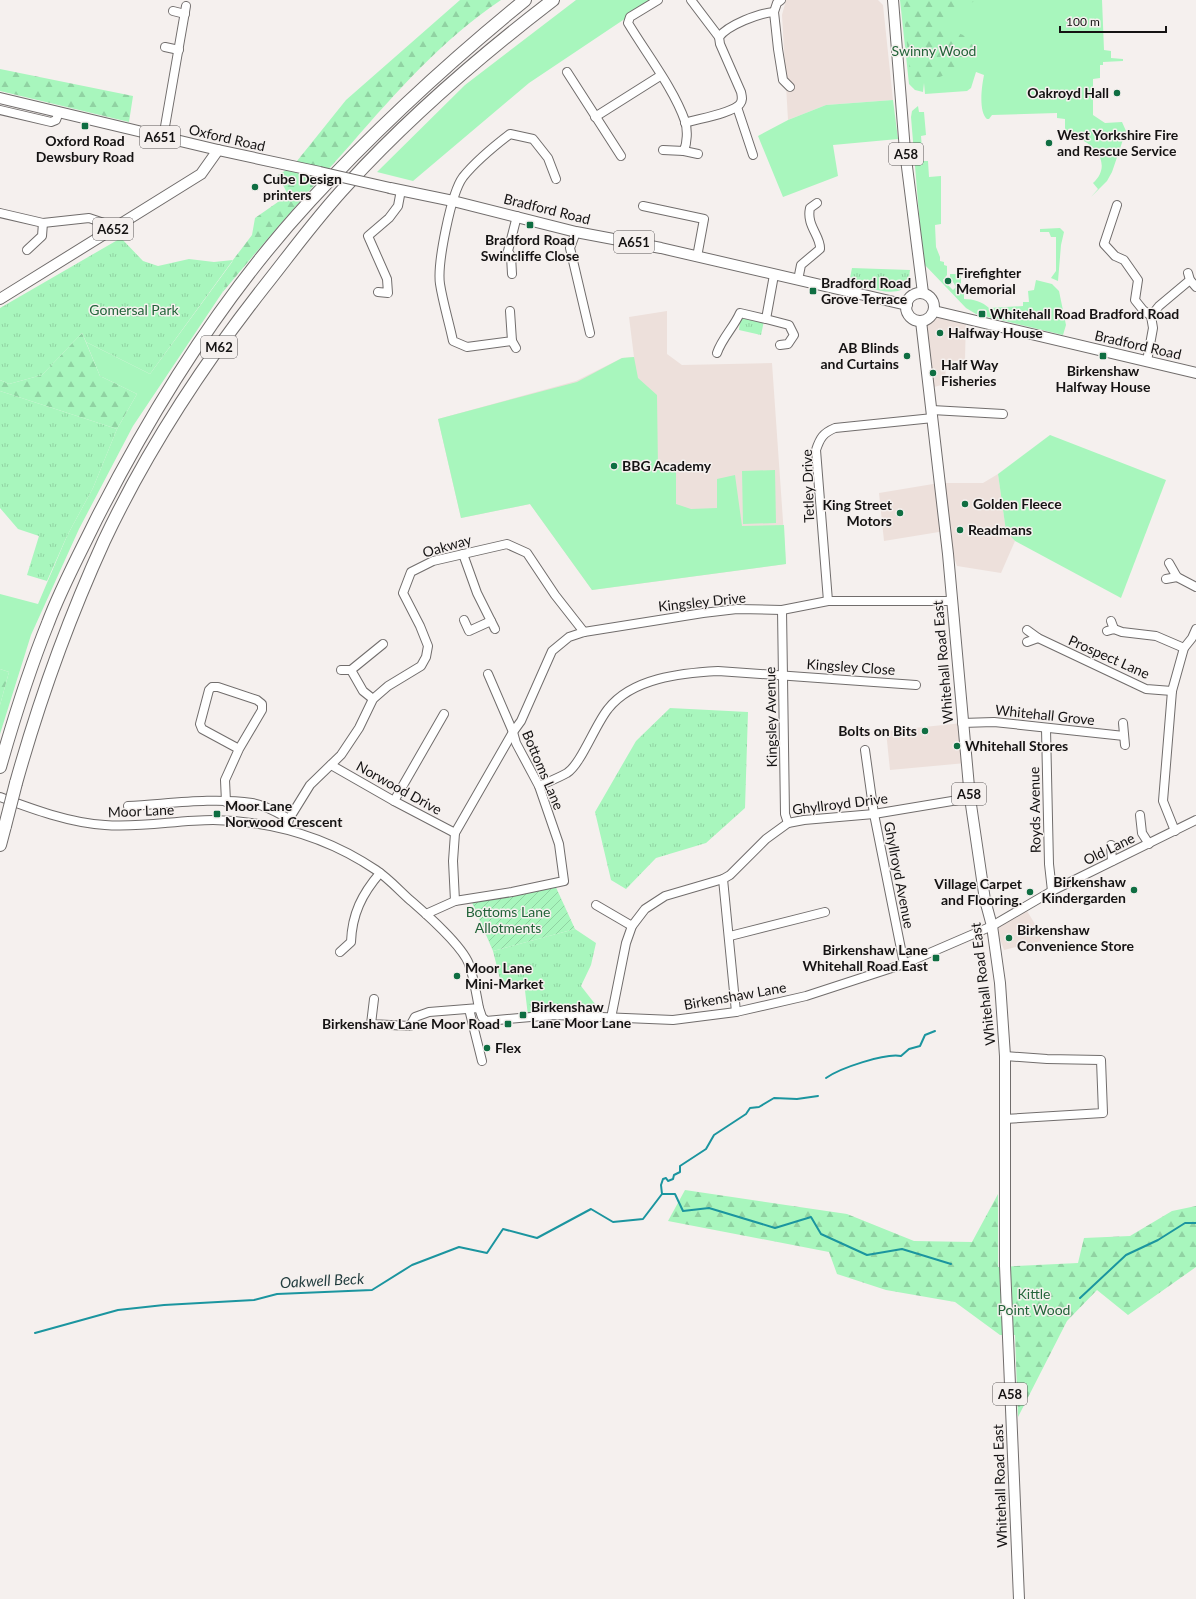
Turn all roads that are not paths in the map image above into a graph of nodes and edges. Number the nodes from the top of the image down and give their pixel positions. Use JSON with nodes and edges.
{"nodes":[{"id":1,"x":525,"y":0,"type":"edge"},
{"id":2,"x":553,"y":0,"type":"edge"},
{"id":3,"x":658,"y":0,"type":"edge"},
{"id":4,"x":691,"y":0,"type":"edge"},
{"id":5,"x":781,"y":0,"type":"edge"},
{"id":6,"x":887,"y":0,"type":"edge"},
{"id":7,"x":893,"y":0,"type":"edge"},
{"id":8,"x":173,"y":11,"type":"dead end"},
{"id":9,"x":774,"y":12,"type":"junction"},
{"id":10,"x":895,"y":14,"type":"junction"},
{"id":11,"x":719,"y":37,"type":"junction"},
{"id":12,"x":165,"y":47,"type":"dead end"},
{"id":13,"x":179,"y":50,"type":"junction"},
{"id":14,"x":567,"y":72,"type":"dead end"},
{"id":15,"x":660,"y":76,"type":"junction"},
{"id":16,"x":790,"y":87,"type":"dead end"},
{"id":17,"x":0,"y":98,"type":"edge"},
{"id":18,"x":737,"y":107,"type":"junction"},
{"id":19,"x":0,"y":110,"type":"edge"},
{"id":20,"x":59,"y":112,"type":"junction"},
{"id":21,"x":595,"y":117,"type":"junction"},
{"id":22,"x":685,"y":122,"type":"junction"},
{"id":23,"x":163,"y":138,"type":"junction"},
{"id":24,"x":218,"y":150,"type":"junction"},
{"id":25,"x":663,"y":150,"type":"dead end"},
{"id":26,"x":684,"y":151,"type":"junction"},
{"id":27,"x":698,"y":154,"type":"dead end"},
{"id":28,"x":753,"y":155,"type":"dead end"},
{"id":29,"x":620,"y":156,"type":"dead end"},
{"id":30,"x":556,"y":179,"type":"dead end"},
{"id":31,"x":390,"y":188,"type":"joint"},
{"id":32,"x":401,"y":190,"type":"junction"},
{"id":33,"x":453,"y":201,"type":"junction"},
{"id":34,"x":817,"y":204,"type":"dead end"},
{"id":35,"x":1117,"y":205,"type":"dead end"},
{"id":36,"x":643,"y":206,"type":"dead end"},
{"id":37,"x":0,"y":213,"type":"edge"},
{"id":38,"x":517,"y":216,"type":"junction"},
{"id":39,"x":43,"y":223,"type":"junction"},
{"id":40,"x":116,"y":227,"type":"junction"},
{"id":41,"x":576,"y":232,"type":"junction"},
{"id":42,"x":828,"y":239,"type":"dead end"},
{"id":43,"x":820,"y":243,"type":"junction"},
{"id":44,"x":27,"y":250,"type":"dead end"},
{"id":45,"x":696,"y":257,"type":"junction"},
{"id":46,"x":512,"y":274,"type":"dead end"},
{"id":47,"x":774,"y":275,"type":"junction"},
{"id":48,"x":798,"y":280,"type":"junction"},
{"id":49,"x":1196,"y":287,"type":"edge"},
{"id":50,"x":378,"y":292,"type":"dead end"},
{"id":51,"x":922,"y":294,"type":"junction"},
{"id":52,"x":0,"y":299,"type":"edge"},
{"id":53,"x":907,"y":305,"type":"junction"},
{"id":54,"x":510,"y":311,"type":"dead end"},
{"id":55,"x":934,"y":311,"type":"junction"},
{"id":56,"x":1151,"y":316,"type":"junction"},
{"id":57,"x":766,"y":319,"type":"junction"},
{"id":58,"x":920,"y":321,"type":"junction"},
{"id":59,"x":590,"y":333,"type":"dead end"},
{"id":60,"x":780,"y":345,"type":"dead end"},
{"id":61,"x":717,"y":353,"type":"dead end"},
{"id":62,"x":1147,"y":361,"type":"junction"},
{"id":63,"x":1196,"y":373,"type":"edge"},
{"id":64,"x":932,"y":414,"type":"junction"},
{"id":65,"x":1003,"y":414,"type":"dead end"},
{"id":66,"x":463,"y":554,"type":"junction"},
{"id":67,"x":1168,"y":563,"type":"dead end"},
{"id":68,"x":1177,"y":577,"type":"junction"},
{"id":69,"x":1166,"y":579,"type":"dead end"},
{"id":70,"x":1196,"y":587,"type":"edge"},
{"id":71,"x":828,"y":601,"type":"junction"},
{"id":72,"x":951,"y":601,"type":"junction"},
{"id":73,"x":782,"y":610,"type":"junction"},
{"id":74,"x":464,"y":620,"type":"dead end"},
{"id":75,"x":491,"y":622,"type":"junction"},
{"id":76,"x":1110,"y":627,"type":"dead end"},
{"id":77,"x":1196,"y":629,"type":"edge"},
{"id":78,"x":495,"y":630,"type":"dead end"},
{"id":79,"x":1027,"y":630,"type":"dead end"},
{"id":80,"x":584,"y":632,"type":"junction"},
{"id":81,"x":1038,"y":638,"type":"junction"},
{"id":82,"x":1194,"y":639,"type":"edge"},
{"id":83,"x":1027,"y":642,"type":"dead end"},
{"id":84,"x":383,"y":644,"type":"dead end"},
{"id":85,"x":1184,"y":648,"type":"junction"},
{"id":86,"x":341,"y":670,"type":"dead end"},
{"id":87,"x":351,"y":670,"type":"junction"},
{"id":88,"x":488,"y":674,"type":"dead end"},
{"id":89,"x":783,"y":675,"type":"junction"},
{"id":90,"x":916,"y":685,"type":"dead end"},
{"id":91,"x":1172,"y":691,"type":"junction"},
{"id":92,"x":374,"y":699,"type":"junction"},
{"id":93,"x":444,"y":714,"type":"dead end"},
{"id":94,"x":962,"y":723,"type":"junction"},
{"id":95,"x":1122,"y":723,"type":"dead end"},
{"id":96,"x":1046,"y":728,"type":"junction"},
{"id":97,"x":513,"y":732,"type":"junction"},
{"id":98,"x":1124,"y":736,"type":"junction"},
{"id":99,"x":1125,"y":745,"type":"dead end"},
{"id":100,"x":238,"y":749,"type":"junction"},
{"id":101,"x":865,"y":750,"type":"dead end"},
{"id":102,"x":331,"y":765,"type":"junction"},
{"id":103,"x":0,"y":767,"type":"edge"},
{"id":104,"x":539,"y":786,"type":"junction"},
{"id":105,"x":0,"y":797,"type":"edge"},
{"id":106,"x":970,"y":798,"type":"junction"},
{"id":107,"x":394,"y":801,"type":"junction"},
{"id":108,"x":226,"y":802,"type":"junction"},
{"id":109,"x":128,"y":806,"type":"dead end"},
{"id":110,"x":874,"y":814,"type":"junction"},
{"id":111,"x":1140,"y":815,"type":"dead end"},
{"id":112,"x":289,"y":818,"type":"junction"},
{"id":113,"x":1196,"y":820,"type":"edge"},
{"id":114,"x":788,"y":823,"type":"junction"},
{"id":115,"x":287,"y":828,"type":"junction"},
{"id":116,"x":1175,"y":831,"type":"junction"},
{"id":117,"x":455,"y":833,"type":"junction"},
{"id":118,"x":1149,"y":844,"type":"junction"},
{"id":119,"x":0,"y":845,"type":"edge"},
{"id":120,"x":1111,"y":845,"type":"dead end"},
{"id":121,"x":1112,"y":861,"type":"junction"},
{"id":122,"x":380,"y":873,"type":"junction"},
{"id":123,"x":723,"y":879,"type":"junction"},
{"id":124,"x":1052,"y":891,"type":"junction"},
{"id":125,"x":455,"y":901,"type":"junction"},
{"id":126,"x":596,"y":905,"type":"dead end"},
{"id":127,"x":825,"y":912,"type":"dead end"},
{"id":128,"x":426,"y":914,"type":"junction"},
{"id":129,"x":632,"y":926,"type":"junction"},
{"id":130,"x":992,"y":926,"type":"junction"},
{"id":131,"x":730,"y":936,"type":"junction"},
{"id":132,"x":340,"y":952,"type":"dead end"},
{"id":133,"x":904,"y":964,"type":"junction"},
{"id":134,"x":374,"y":999,"type":"dead end"},
{"id":135,"x":480,"y":1008,"type":"junction"},
{"id":136,"x":469,"y":1009,"type":"junction"},
{"id":137,"x":736,"y":1012,"type":"junction"},
{"id":138,"x":611,"y":1018,"type":"junction"},
{"id":139,"x":1005,"y":1056,"type":"junction"},
{"id":140,"x":482,"y":1061,"type":"dead end"},
{"id":141,"x":1004,"y":1119,"type":"junction"},
{"id":142,"x":1019,"y":1599,"type":"edge"}],
"edges":[{"from":1,"to":103,"type":"highway","number":"M62"},
{"from":2,"to":119,"type":"highway","number":"M62","bridge":true},
{"from":3,"to":15,"type":"street"},
{"from":4,"to":11,"type":"street"},
{"from":5,"to":9,"type":"street"},
{"from":6,"to":10,"type":"main road","number":"A58"},
{"from":7,"to":10,"type":"main road","number":"A58"},
{"from":8,"to":13,"type":"street"},
{"from":9,"to":11,"type":"street"},
{"from":9,"to":16,"type":"street"},
{"from":10,"to":51,"type":"main road","number":"A58"},
{"from":11,"to":18,"type":"street"},
{"from":12,"to":13,"type":"street"},
{"from":13,"to":23,"type":"street"},
{"from":14,"to":21,"type":"street"},
{"from":15,"to":21,"type":"street"},
{"from":15,"to":22,"type":"street"},
{"from":17,"to":20,"type":"main road","name":"Oxford Road","number":"A651"},
{"from":18,"to":22,"type":"street"},
{"from":18,"to":28,"type":"street"},
{"from":19,"to":20,"type":"street"},
{"from":20,"to":23,"type":"main road","name":"Oxford Road","number":"A651"},
{"from":21,"to":29,"type":"street"},
{"from":22,"to":26,"type":"street"},
{"from":23,"to":24,"type":"main road","name":"Oxford Road","number":"A651"},
{"from":24,"to":31,"type":"main road","name":"Oxford Road","number":"A651","bridge":true},
{"from":24,"to":40,"type":"main road","number":"A652"},
{"from":25,"to":26,"type":"street"},
{"from":26,"to":27,"type":"street"},
{"from":30,"to":33,"type":"street"},
{"from":31,"to":32,"type":"main road","name":"Bradford Road","number":"A651"},
{"from":32,"to":33,"type":"main road","name":"Bradford Road","number":"A651"},
{"from":32,"to":50,"type":"street"},
{"from":33,"to":38,"type":"main road","name":"Bradford Road","number":"A651"},
{"from":33,"to":54,"type":"street"},
{"from":34,"to":43,"type":"street"},
{"from":35,"to":56,"type":"street"},
{"from":36,"to":45,"type":"street"},
{"from":37,"to":39,"type":"street"},
{"from":38,"to":41,"type":"main road","name":"Bradford Road","number":"A651"},
{"from":38,"to":46,"type":"street"},
{"from":39,"to":40,"type":"street"},
{"from":39,"to":44,"type":"street"},
{"from":40,"to":52,"type":"main road","number":"A652"},
{"from":41,"to":45,"type":"main road","name":"Bradford Road","number":"A651"},
{"from":41,"to":59,"type":"street"},
{"from":42,"to":43,"type":"street"},
{"from":43,"to":48,"type":"street"},
{"from":45,"to":47,"type":"main road","name":"Bradford Road","number":"A651"},
{"from":47,"to":48,"type":"main road","name":"Bradford Road","number":"A651"},
{"from":47,"to":57,"type":"street"},
{"from":48,"to":53,"type":"main road","name":"Bradford Road","number":"A651"},
{"from":49,"to":56,"type":"street"},
{"from":51,"to":53,"type":"main road"},
{"from":51,"to":55,"type":"main road"},
{"from":53,"to":58,"type":"main road"},
{"from":55,"to":58,"type":"main road"},
{"from":55,"to":62,"type":"main road","name":"Bradford Road"},
{"from":56,"to":62,"type":"street"},
{"from":57,"to":60,"type":"street"},
{"from":57,"to":61,"type":"street"},
{"from":58,"to":64,"type":"main road","name":"Whitehall Road East","number":"A58"},
{"from":62,"to":63,"type":"main road","name":"Bradford Road"},
{"from":64,"to":65,"type":"street","name":"Tetley Drive"},
{"from":64,"to":71,"type":"street","name":"Tetley Drive"},
{"from":64,"to":72,"type":"main road","name":"Whitehall Road East","number":"A58"},
{"from":66,"to":75,"type":"street"},
{"from":66,"to":80,"type":"street","name":"Oakway"},
{"from":66,"to":92,"type":"street","name":"Oakway"},
{"from":67,"to":68,"type":"street"},
{"from":68,"to":69,"type":"street"},
{"from":68,"to":70,"type":"street"},
{"from":71,"to":72,"type":"street","name":"Kingsley Drive"},
{"from":71,"to":73,"type":"street","name":"Kingsley Drive"},
{"from":72,"to":94,"type":"main road","name":"Whitehall Road East","number":"A58"},
{"from":73,"to":80,"type":"street","name":"Kingsley Drive"},
{"from":73,"to":89,"type":"street","name":"Kingsley Avenue"},
{"from":74,"to":75,"type":"street"},
{"from":75,"to":78,"type":"street"},
{"from":76,"to":85,"type":"street"},
{"from":77,"to":82,"type":"street"},
{"from":79,"to":81,"type":"street","name":"Prospect Lane"},
{"from":80,"to":97,"type":"street","name":"Kingsley Drive"},
{"from":81,"to":83,"type":"street"},
{"from":81,"to":91,"type":"street","name":"Prospect Lane"},
{"from":82,"to":85,"type":"street"},
{"from":84,"to":87,"type":"street"},
{"from":85,"to":91,"type":"street"},
{"from":86,"to":87,"type":"street"},
{"from":87,"to":92,"type":"street"},
{"from":88,"to":97,"type":"street","name":"Bottoms Lane"},
{"from":89,"to":90,"type":"street","name":"Kingsley Close"},
{"from":89,"to":104,"type":"street","name":"Kingsley Close"},
{"from":89,"to":114,"type":"street","name":"Kingsley Avenue"},
{"from":91,"to":116,"type":"street"},
{"from":92,"to":102,"type":"street"},
{"from":93,"to":107,"type":"street"},
{"from":94,"to":96,"type":"street","name":"Whitehall Grove"},
{"from":94,"to":106,"type":"main road","name":"Whitehall Road East","number":"A58"},
{"from":95,"to":98,"type":"street"},
{"from":96,"to":98,"type":"street","name":"Whitehall Grove"},
{"from":96,"to":124,"type":"street","name":"Royds Avenue"},
{"from":97,"to":104,"type":"street","name":"Bottoms Lane"},
{"from":97,"to":117,"type":"street","name":"Kingsley Drive"},
{"from":98,"to":99,"type":"street"},
{"from":100,"to":100,"type":"street"},
{"from":100,"to":108,"type":"street"},
{"from":101,"to":110,"type":"street","name":"Ghyllroyd Avenue"},
{"from":102,"to":107,"type":"street","name":"Norwood Drive"},
{"from":102,"to":112,"type":"street"},
{"from":104,"to":125,"type":"street","name":"Bottoms Lane"},
{"from":105,"to":115,"type":"street","name":"Moor Lane"},
{"from":106,"to":110,"type":"street","name":"Ghyllroyd Drive"},
{"from":106,"to":130,"type":"main road","name":"Whitehall Road East","number":"A58"},
{"from":107,"to":117,"type":"street","name":"Norwood Drive"},
{"from":108,"to":109,"type":"street","name":"Moor Lane"},
{"from":108,"to":112,"type":"street","name":"Moor Lane"},
{"from":110,"to":114,"type":"street","name":"Ghyllroyd Drive"},
{"from":110,"to":133,"type":"street","name":"Ghyllroyd Avenue"},
{"from":111,"to":118,"type":"street"},
{"from":112,"to":115,"type":"street"},
{"from":113,"to":116,"type":"street","name":"Old Lane"},
{"from":114,"to":123,"type":"street","name":"Ghyllroyd Drive"},
{"from":115,"to":122,"type":"street","name":"Moor Lane"},
{"from":116,"to":118,"type":"street","name":"Old Lane"},
{"from":117,"to":125,"type":"street"},
{"from":118,"to":121,"type":"street","name":"Old Lane"},
{"from":120,"to":121,"type":"street"},
{"from":121,"to":124,"type":"street","name":"Old Lane"},
{"from":122,"to":128,"type":"street","name":"Moor Lane"},
{"from":122,"to":132,"type":"street"},
{"from":123,"to":129,"type":"street"},
{"from":123,"to":131,"type":"street"},
{"from":124,"to":130,"type":"street","name":"Old Lane"},
{"from":125,"to":128,"type":"street","name":"Bottoms Lane"},
{"from":126,"to":129,"type":"street"},
{"from":127,"to":131,"type":"street"},
{"from":128,"to":135,"type":"street","name":"Moor Lane"},
{"from":129,"to":138,"type":"street"},
{"from":130,"to":133,"type":"street","name":"Birkenshaw Lane"},
{"from":130,"to":139,"type":"main road","name":"Whitehall Road East","number":"A58"},
{"from":131,"to":137,"type":"street"},
{"from":133,"to":137,"type":"street","name":"Birkenshaw Lane"},
{"from":134,"to":136,"type":"street"},
{"from":135,"to":136,"type":"street"},
{"from":135,"to":138,"type":"street","name":"Birkenshaw Lane"},
{"from":136,"to":140,"type":"street"},
{"from":137,"to":138,"type":"street","name":"Birkenshaw Lane"},
{"from":139,"to":141,"type":"main road","name":"Whitehall Road East","number":"A58"},
{"from":139,"to":141,"type":"street"},
{"from":141,"to":142,"type":"main road","name":"Whitehall Road East","number":"A58"}]}
